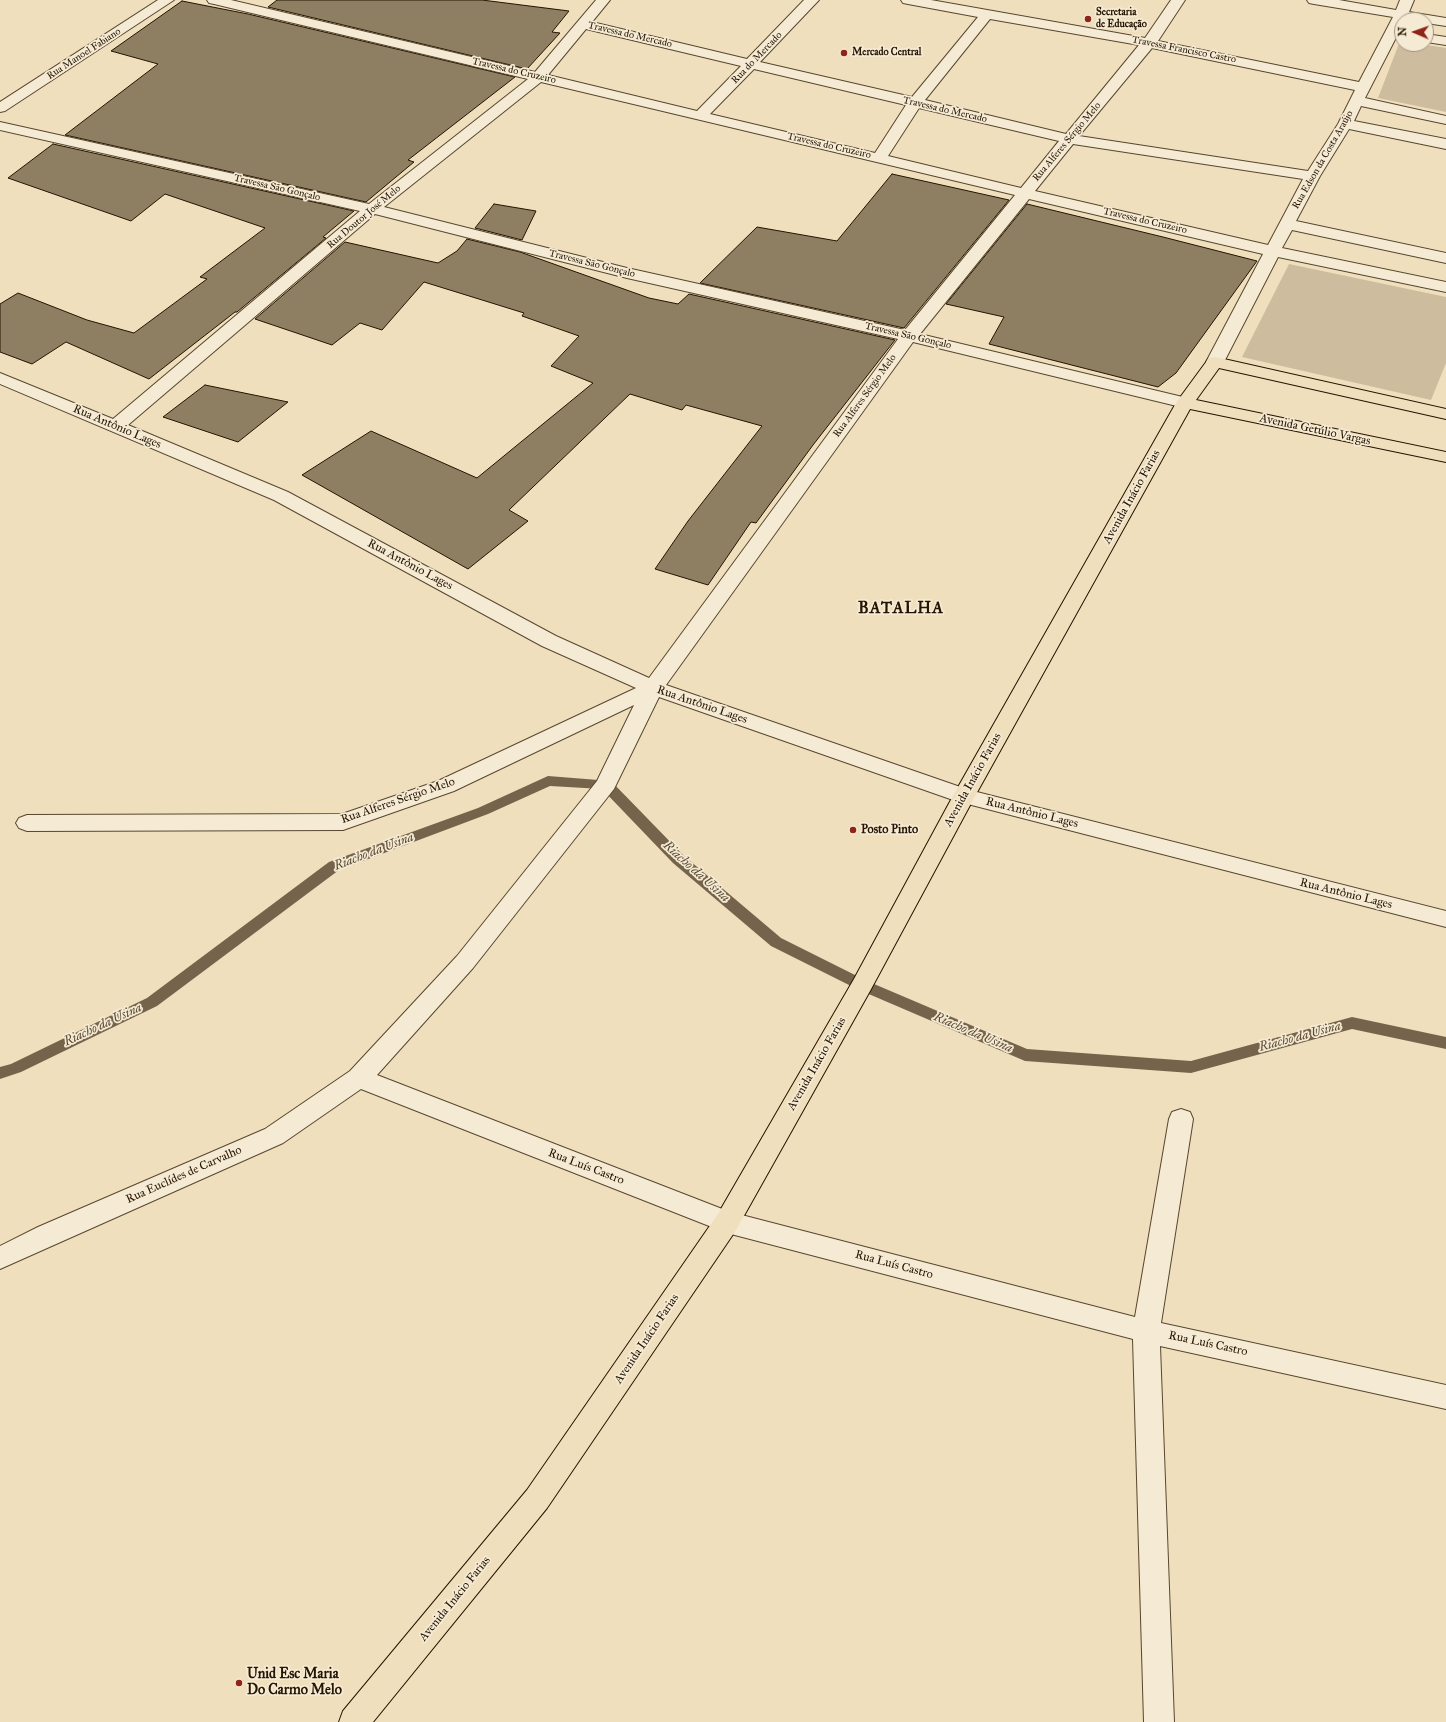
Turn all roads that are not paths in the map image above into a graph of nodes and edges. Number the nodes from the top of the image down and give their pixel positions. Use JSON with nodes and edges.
{"nodes":[{"id":1,"x":167,"y":0,"type":"edge"},
{"id":2,"x":214,"y":0,"type":"edge"},
{"id":3,"x":603,"y":0,"type":"edge"},
{"id":4,"x":812,"y":0,"type":"edge"},
{"id":5,"x":908,"y":0,"type":"edge"},
{"id":6,"x":1178,"y":0,"type":"edge"},
{"id":7,"x":1314,"y":0,"type":"edge"},
{"id":8,"x":1405,"y":7,"type":"edge"},
{"id":9,"x":986,"y":15,"type":"junction"},
{"id":10,"x":1446,"y":22,"type":"edge"},
{"id":11,"x":583,"y":24,"type":"junction"},
{"id":12,"x":1394,"y":39,"type":"edge"},
{"id":13,"x":1434,"y":39,"type":"edge"},
{"id":14,"x":1446,"y":41,"type":"edge"},
{"id":15,"x":1149,"y":43,"type":"junction"},
{"id":16,"x":751,"y":64,"type":"junction"},
{"id":17,"x":538,"y":77,"type":"junction"},
{"id":18,"x":1364,"y":87,"type":"junction"},
{"id":19,"x":1357,"y":101,"type":"junction"},
{"id":20,"x":915,"y":103,"type":"junction"},
{"id":21,"x":0,"y":108,"type":"edge"},
{"id":22,"x":701,"y":115,"type":"junction"},
{"id":23,"x":1446,"y":120,"type":"edge"},
{"id":24,"x":1345,"y":124,"type":"junction"},
{"id":25,"x":0,"y":126,"type":"edge"},
{"id":26,"x":1069,"y":139,"type":"junction"},
{"id":27,"x":1446,"y":144,"type":"edge"},
{"id":28,"x":879,"y":158,"type":"junction"},
{"id":29,"x":1312,"y":176,"type":"junction"},
{"id":30,"x":1024,"y":193,"type":"junction"},
{"id":31,"x":372,"y":209,"type":"junction"},
{"id":32,"x":1287,"y":224,"type":"junction"},
{"id":33,"x":1273,"y":251,"type":"junction"},
{"id":34,"x":1446,"y":258,"type":"edge"},
{"id":35,"x":1446,"y":287,"type":"edge"},
{"id":36,"x":909,"y":336,"type":"junction"},
{"id":37,"x":1215,"y":362,"type":"junction"},
{"id":38,"x":0,"y":378,"type":"edge"},
{"id":39,"x":1185,"y":403,"type":"junction"},
{"id":40,"x":1446,"y":414,"type":"edge"},
{"id":41,"x":116,"y":426,"type":"junction"},
{"id":42,"x":1446,"y":458,"type":"edge"},
{"id":43,"x":653,"y":688,"type":"junction"},
{"id":44,"x":964,"y":796,"type":"junction"},
{"id":45,"x":27,"y":823,"type":"dead end"},
{"id":46,"x":1446,"y":919,"type":"edge"},
{"id":47,"x":358,"y":1078,"type":"junction"},
{"id":48,"x":1181,"y":1119,"type":"dead end"},
{"id":49,"x":727,"y":1222,"type":"junction"},
{"id":50,"x":0,"y":1258,"type":"edge"},
{"id":51,"x":1146,"y":1331,"type":"junction"},
{"id":52,"x":1446,"y":1397,"type":"edge"},
{"id":53,"x":354,"y":1722,"type":"edge"},
{"id":54,"x":1159,"y":1722,"type":"edge"}],
"edges":[{"from":1,"to":21,"type":"street","name":"Rua Manoel Fabiano"},
{"from":2,"to":17,"type":"street","name":"Travessa do Cruzeiro"},
{"from":3,"to":11,"type":"street","name":"Rua Doutor José Melo"},
{"from":4,"to":16,"type":"street","name":"Rua do Mercado"},
{"from":5,"to":9,"type":"street","name":"Travessa Francisco Castro"},
{"from":6,"to":15,"type":"street","name":"Rua Alferes Sérgio Melo"},
{"from":7,"to":8,"type":"street"},
{"from":8,"to":10,"type":"street"},
{"from":9,"to":15,"type":"street","name":"Travessa Francisco Castro"},
{"from":9,"to":20,"type":"street"},
{"from":11,"to":16,"type":"street","name":"Travessa do Mercado"},
{"from":11,"to":17,"type":"street","name":"Rua Doutor José Melo"},
{"from":12,"to":18,"type":"street","name":"Rua Edson da Costa Araújo"},
{"from":13,"to":14,"type":"street"},
{"from":15,"to":18,"type":"street","name":"Travessa Francisco Castro"},
{"from":15,"to":26,"type":"street","name":"Rua Alferes Sérgio Melo"},
{"from":16,"to":20,"type":"street","name":"Travessa do Mercado"},
{"from":16,"to":22,"type":"street","name":"Rua do Mercado"},
{"from":17,"to":22,"type":"street","name":"Travessa do Cruzeiro"},
{"from":17,"to":31,"type":"street","name":"Rua Doutor José Melo"},
{"from":18,"to":19,"type":"street","name":"Rua Edson da Costa Araújo"},
{"from":19,"to":23,"type":"street"},
{"from":19,"to":24,"type":"street","name":"Rua Edson da Costa Araújo"},
{"from":20,"to":26,"type":"street","name":"Travessa do Mercado"},
{"from":20,"to":28,"type":"street"},
{"from":22,"to":28,"type":"street","name":"Travessa do Cruzeiro"},
{"from":24,"to":27,"type":"street"},
{"from":24,"to":29,"type":"street","name":"Rua Edson da Costa Araújo"},
{"from":25,"to":31,"type":"street","name":"Travessa São Gonçalo"},
{"from":26,"to":29,"type":"street","name":"Travessa do Mercado"},
{"from":26,"to":30,"type":"street","name":"Rua Alferes Sérgio Melo"},
{"from":28,"to":30,"type":"street","name":"Travessa do Cruzeiro"},
{"from":29,"to":32,"type":"street","name":"Rua Edson da Costa Araújo"},
{"from":30,"to":33,"type":"street","name":"Travessa do Cruzeiro"},
{"from":30,"to":36,"type":"street","name":"Rua Alferes Sérgio Melo"},
{"from":31,"to":36,"type":"street","name":"Travessa São Gonçalo"},
{"from":31,"to":41,"type":"street","name":"Rua Doutor José Melo"},
{"from":32,"to":33,"type":"street","name":"Rua Edson da Costa Araújo"},
{"from":32,"to":34,"type":"street"},
{"from":33,"to":35,"type":"street","name":"Travessa do Cruzeiro"},
{"from":33,"to":37,"type":"street","name":"Rua Edson da Costa Araújo"},
{"from":36,"to":39,"type":"street","name":"Travessa São Gonçalo"},
{"from":36,"to":43,"type":"street","name":"Rua Alferes Sérgio Melo"},
{"from":37,"to":39,"type":"main road","name":"Avenida Inácio Farias"},
{"from":37,"to":40,"type":"main road"},
{"from":38,"to":41,"type":"street","name":"Rua Antônio Lages"},
{"from":39,"to":42,"type":"main road","name":"Avenida Getúlio Vargas"},
{"from":39,"to":44,"type":"main road","name":"Avenida Inácio Farias"},
{"from":41,"to":43,"type":"street","name":"Rua Antônio Lages"},
{"from":43,"to":44,"type":"street","name":"Rua Antônio Lages"},
{"from":43,"to":45,"type":"street","name":"Rua Alferes Sérgio Melo"},
{"from":43,"to":47,"type":"street","name":"Rua Alferes Sérgio Melo"},
{"from":44,"to":46,"type":"street","name":"Rua Antônio Lages"},
{"from":44,"to":49,"type":"main road","name":"Avenida Inácio Farias"},
{"from":47,"to":49,"type":"street","name":"Rua Luís Castro"},
{"from":47,"to":50,"type":"street","name":"Rua Euclídes de Carvalho"},
{"from":48,"to":51,"type":"street"},
{"from":49,"to":51,"type":"street","name":"Rua Luís Castro"},
{"from":49,"to":53,"type":"main road","name":"Avenida Inácio Farias"},
{"from":51,"to":52,"type":"street","name":"Rua Luís Castro"},
{"from":51,"to":54,"type":"street"}]}
